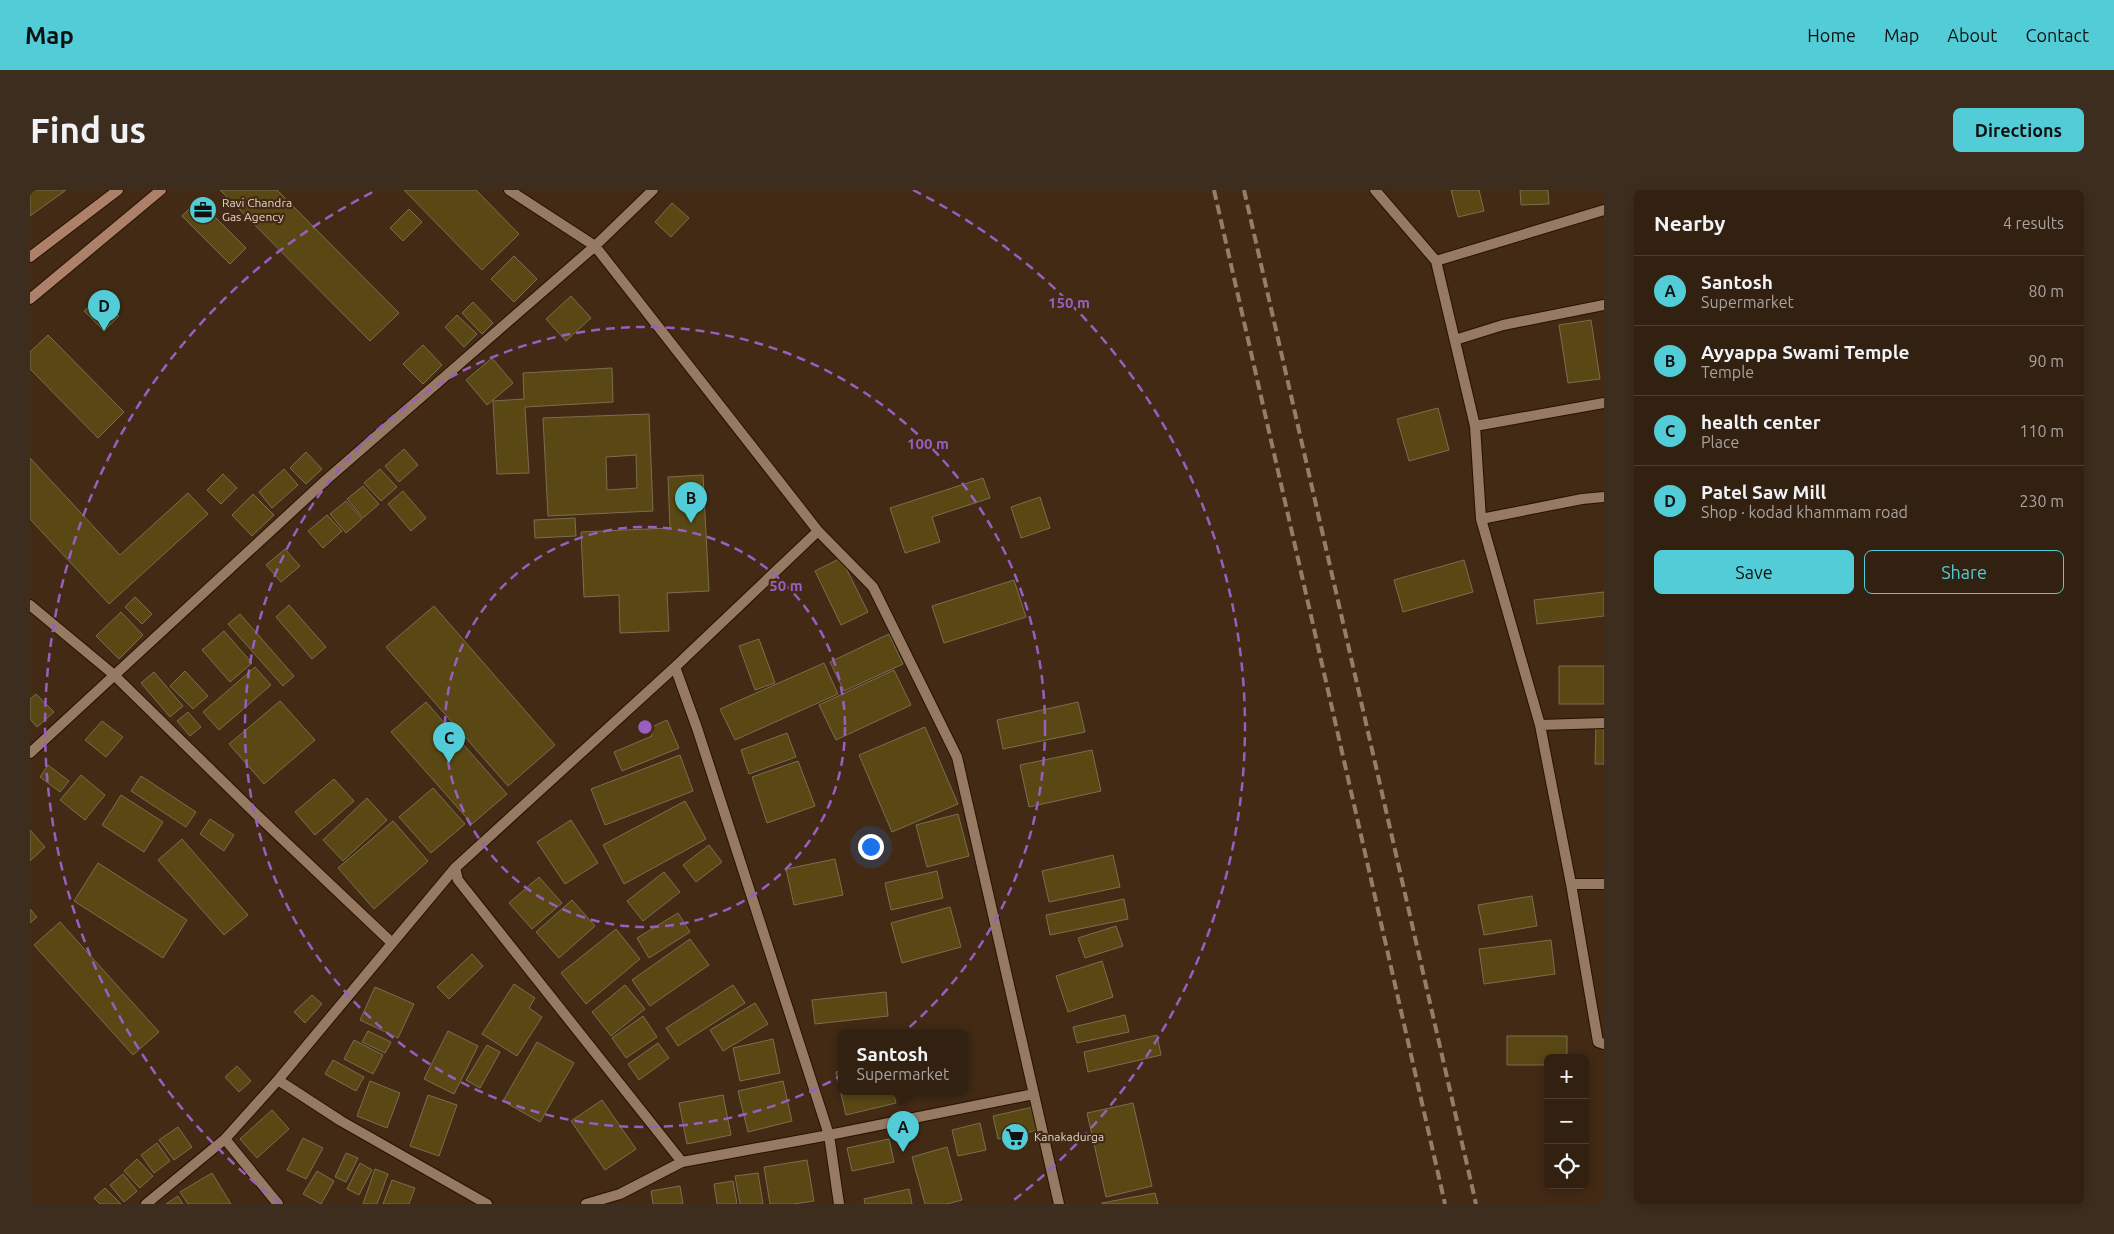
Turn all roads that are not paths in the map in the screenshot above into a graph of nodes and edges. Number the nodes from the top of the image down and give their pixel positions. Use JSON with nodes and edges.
{"nodes":[{"id":1,"x":118,"y":190,"type":"edge"},
{"id":2,"x":161,"y":190,"type":"edge"},
{"id":3,"x":510,"y":190,"type":"edge"},
{"id":4,"x":653,"y":190,"type":"edge"},
{"id":5,"x":1375,"y":190,"type":"edge"},
{"id":6,"x":1604,"y":210,"type":"edge"},
{"id":7,"x":595,"y":246,"type":"junction"},
{"id":8,"x":30,"y":257,"type":"edge"},
{"id":9,"x":1436,"y":261,"type":"junction"},
{"id":10,"x":30,"y":299,"type":"edge"},
{"id":11,"x":1604,"y":305,"type":"edge"},
{"id":12,"x":1456,"y":340,"type":"junction"},
{"id":13,"x":1604,"y":403,"type":"edge"},
{"id":14,"x":1476,"y":426,"type":"junction"},
{"id":15,"x":1604,"y":497,"type":"edge"},
{"id":16,"x":1481,"y":520,"type":"junction"},
{"id":17,"x":818,"y":531,"type":"junction"},
{"id":18,"x":30,"y":605,"type":"edge"},
{"id":19,"x":675,"y":667,"type":"junction"},
{"id":20,"x":113,"y":674,"type":"junction"},
{"id":21,"x":1604,"y":723,"type":"edge"},
{"id":22,"x":1540,"y":725,"type":"junction"},
{"id":23,"x":30,"y":753,"type":"edge"},
{"id":24,"x":455,"y":868,"type":"junction"},
{"id":25,"x":1571,"y":884,"type":"junction"},
{"id":26,"x":1604,"y":884,"type":"edge"},
{"id":27,"x":392,"y":942,"type":"junction"},
{"id":28,"x":1604,"y":1044,"type":"edge"},
{"id":29,"x":278,"y":1080,"type":"junction"},
{"id":30,"x":1034,"y":1094,"type":"junction"},
{"id":31,"x":829,"y":1135,"type":"junction"},
{"id":32,"x":225,"y":1139,"type":"junction"},
{"id":33,"x":682,"y":1162,"type":"junction"},
{"id":34,"x":146,"y":1204,"type":"edge"},
{"id":35,"x":278,"y":1204,"type":"edge"},
{"id":36,"x":487,"y":1204,"type":"edge"},
{"id":37,"x":586,"y":1204,"type":"edge"},
{"id":38,"x":839,"y":1204,"type":"edge"},
{"id":39,"x":1060,"y":1204,"type":"edge"}],
"edges":[{"from":1,"to":8,"type":"main road"},
{"from":2,"to":10,"type":"main road"},
{"from":3,"to":7,"type":"street"},
{"from":4,"to":7,"type":"street"},
{"from":5,"to":9,"type":"street"},
{"from":6,"to":9,"type":"street"},
{"from":7,"to":17,"type":"street"},
{"from":7,"to":20,"type":"street"},
{"from":9,"to":12,"type":"street"},
{"from":11,"to":12,"type":"street"},
{"from":12,"to":14,"type":"street"},
{"from":13,"to":14,"type":"street"},
{"from":14,"to":16,"type":"street"},
{"from":15,"to":16,"type":"street"},
{"from":16,"to":22,"type":"street"},
{"from":17,"to":19,"type":"street"},
{"from":17,"to":30,"type":"street"},
{"from":18,"to":20,"type":"street"},
{"from":19,"to":24,"type":"street"},
{"from":19,"to":31,"type":"street"},
{"from":20,"to":23,"type":"street"},
{"from":20,"to":27,"type":"street"},
{"from":21,"to":22,"type":"street"},
{"from":22,"to":25,"type":"street"},
{"from":24,"to":27,"type":"street"},
{"from":24,"to":33,"type":"street"},
{"from":25,"to":26,"type":"street"},
{"from":25,"to":28,"type":"street"},
{"from":27,"to":29,"type":"street"},
{"from":29,"to":32,"type":"street"},
{"from":29,"to":36,"type":"street"},
{"from":30,"to":31,"type":"street"},
{"from":30,"to":39,"type":"street"},
{"from":31,"to":33,"type":"street"},
{"from":31,"to":38,"type":"street"},
{"from":32,"to":34,"type":"street"},
{"from":32,"to":35,"type":"street"},
{"from":33,"to":37,"type":"street"}]}
